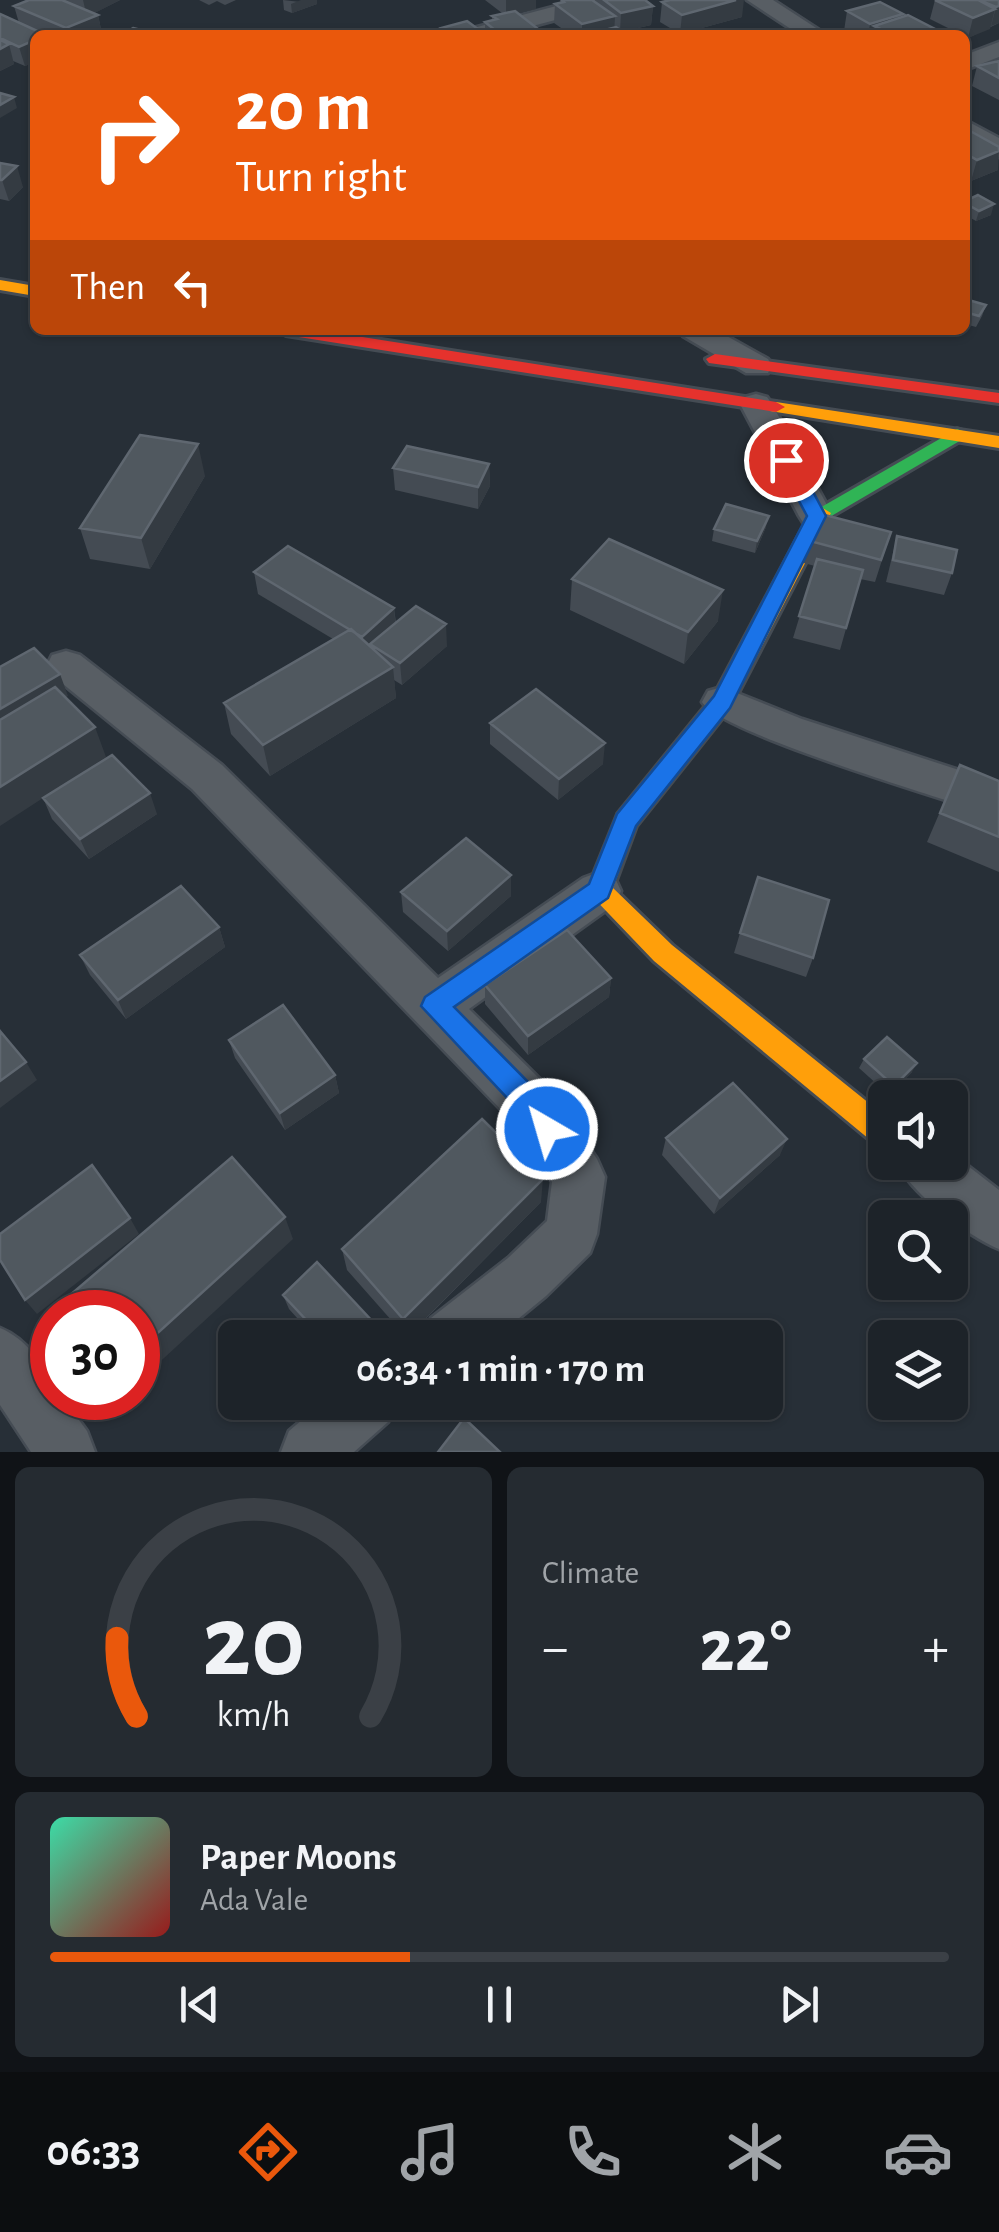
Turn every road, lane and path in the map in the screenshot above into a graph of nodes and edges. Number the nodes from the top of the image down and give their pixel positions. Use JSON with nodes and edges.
{"nodes":[{"id":1,"x":604,"y":0,"type":"edge"},
{"id":2,"x":758,"y":0,"type":"edge"},
{"id":3,"x":528,"y":20,"type":"junction"},
{"id":4,"x":492,"y":30,"type":"edge"},
{"id":5,"x":541,"y":30,"type":"edge"},
{"id":6,"x":808,"y":30,"type":"edge"},
{"id":7,"x":999,"y":49,"type":"edge"},
{"id":8,"x":970,"y":61,"type":"edge"},
{"id":9,"x":970,"y":131,"type":"edge"},
{"id":10,"x":999,"y":149,"type":"edge"},
{"id":11,"x":0,"y":285,"type":"edge"},
{"id":12,"x":30,"y":290,"type":"edge"},
{"id":13,"x":318,"y":335,"type":"edge"},
{"id":14,"x":696,"y":343,"type":"edge"},
{"id":15,"x":757,"y":366,"type":"joint"},
{"id":16,"x":999,"y":398,"type":"edge"},
{"id":17,"x":756,"y":404,"type":"junction"},
{"id":18,"x":957,"y":435,"type":"junction"},
{"id":19,"x":999,"y":442,"type":"edge"},
{"id":20,"x":816,"y":516,"type":"junction"},
{"id":21,"x":66,"y":665,"type":"dead end"},
{"id":22,"x":722,"y":702,"type":"junction"},
{"id":23,"x":999,"y":800,"type":"edge"},
{"id":24,"x":599,"y":891,"type":"junction"},
{"id":25,"x":435,"y":1006,"type":"junction"},
{"id":26,"x":868,"y":1120,"type":"edge"},
{"id":27,"x":945,"y":1180,"type":"edge"},
{"id":28,"x":999,"y":1223,"type":"edge"},
{"id":29,"x":473,"y":1320,"type":"edge"},
{"id":30,"x":4,"y":1375,"type":"edge"},
{"id":31,"x":347,"y":1420,"type":"edge"},
{"id":32,"x":66,"y":1452,"type":"edge"},
{"id":33,"x":310,"y":1452,"type":"edge"}],
"edges":[{"from":1,"to":3,"type":"street"},
{"from":2,"to":6,"type":"street"},
{"from":3,"to":4,"type":"street"},
{"from":3,"to":5,"type":"street"},
{"from":7,"to":8,"type":"street"},
{"from":9,"to":10,"type":"street"},
{"from":11,"to":12,"type":"main road"},
{"from":13,"to":17,"type":"main road"},
{"from":14,"to":15,"type":"street"},
{"from":15,"to":16,"type":"main road"},
{"from":17,"to":18,"type":"main road"},
{"from":17,"to":20,"type":"street"},
{"from":18,"to":19,"type":"main road"},
{"from":18,"to":20,"type":"main road"},
{"from":20,"to":22,"type":"main road"},
{"from":21,"to":25,"type":"street"},
{"from":22,"to":23,"type":"street"},
{"from":22,"to":24,"type":"main road"},
{"from":24,"to":25,"type":"street"},
{"from":24,"to":26,"type":"main road"},
{"from":25,"to":29,"type":"street"},
{"from":27,"to":28,"type":"street"},
{"from":30,"to":32,"type":"street"},
{"from":31,"to":33,"type":"street"}]}
